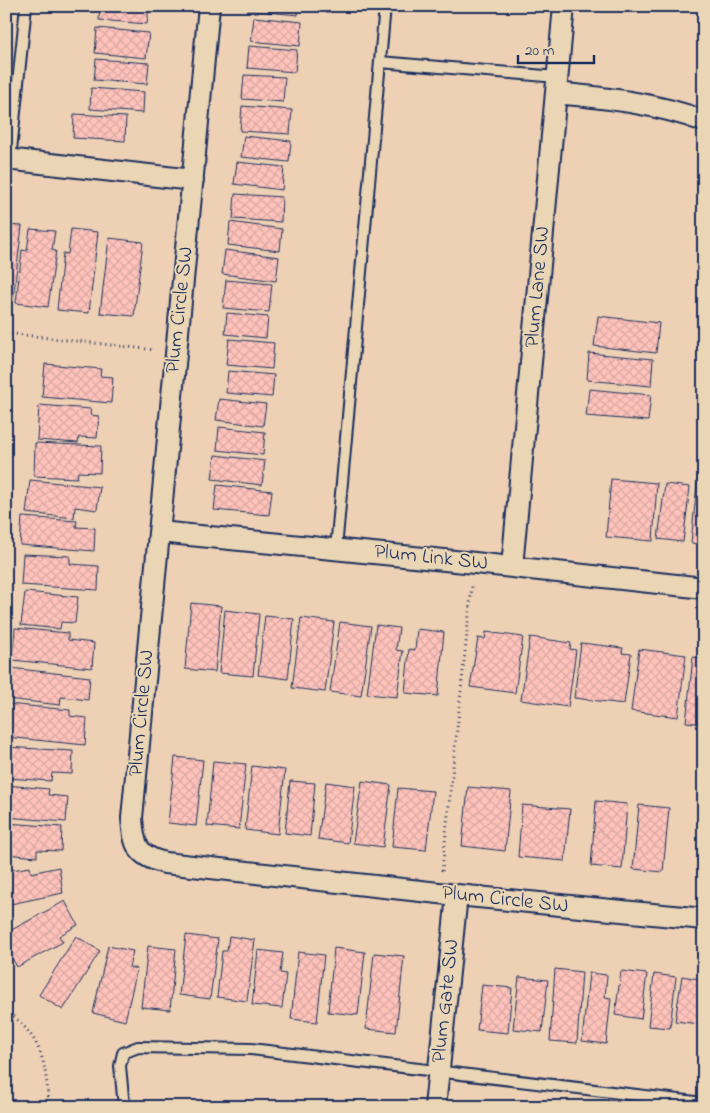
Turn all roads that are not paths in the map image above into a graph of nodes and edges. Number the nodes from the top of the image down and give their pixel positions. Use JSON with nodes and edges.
{"nodes":[{"id":1,"x":26,"y":6,"type":"edge"},
{"id":2,"x":210,"y":6,"type":"edge"},
{"id":3,"x":385,"y":6,"type":"edge"},
{"id":4,"x":564,"y":6,"type":"edge"},
{"id":5,"x":380,"y":62,"type":"junction"},
{"id":6,"x":557,"y":85,"type":"junction"},
{"id":7,"x":704,"y":120,"type":"edge"},
{"id":8,"x":8,"y":159,"type":"edge"},
{"id":9,"x":193,"y":180,"type":"junction"},
{"id":10,"x":158,"y":532,"type":"junction"},
{"id":11,"x":336,"y":549,"type":"junction"},
{"id":12,"x":512,"y":567,"type":"junction"},
{"id":13,"x":704,"y":588,"type":"edge"},
{"id":14,"x":448,"y":894,"type":"junction"},
{"id":15,"x":704,"y":919,"type":"edge"},
{"id":16,"x":439,"y":1070,"type":"junction"},
{"id":17,"x":704,"y":1103,"type":"edge"},
{"id":18,"x":124,"y":1107,"type":"edge"},
{"id":19,"x":435,"y":1107,"type":"edge"}],
"edges":[{"from":1,"to":8,"type":"lane"},
{"from":2,"to":9,"type":"street","name":"Plum Circle SW"},
{"from":3,"to":5,"type":"lane"},
{"from":4,"to":6,"type":"street","name":"Plum Lane SW"},
{"from":5,"to":6,"type":"lane"},
{"from":5,"to":11,"type":"lane"},
{"from":6,"to":7,"type":"street"},
{"from":6,"to":12,"type":"street","name":"Plum Lane SW"},
{"from":8,"to":9,"type":"street"},
{"from":9,"to":10,"type":"street","name":"Plum Circle SW"},
{"from":10,"to":11,"type":"street","name":"Plum Link SW"},
{"from":10,"to":14,"type":"street","name":"Plum Circle SW"},
{"from":11,"to":12,"type":"street","name":"Plum Link SW"},
{"from":12,"to":13,"type":"street","name":"Plum Link SW"},
{"from":14,"to":15,"type":"street","name":"Plum Circle SW"},
{"from":14,"to":16,"type":"street","name":"Plum Gate SW"},
{"from":16,"to":17,"type":"lane"},
{"from":16,"to":18,"type":"lane"},
{"from":16,"to":19,"type":"street","name":"Plum Gate SW"}]}
